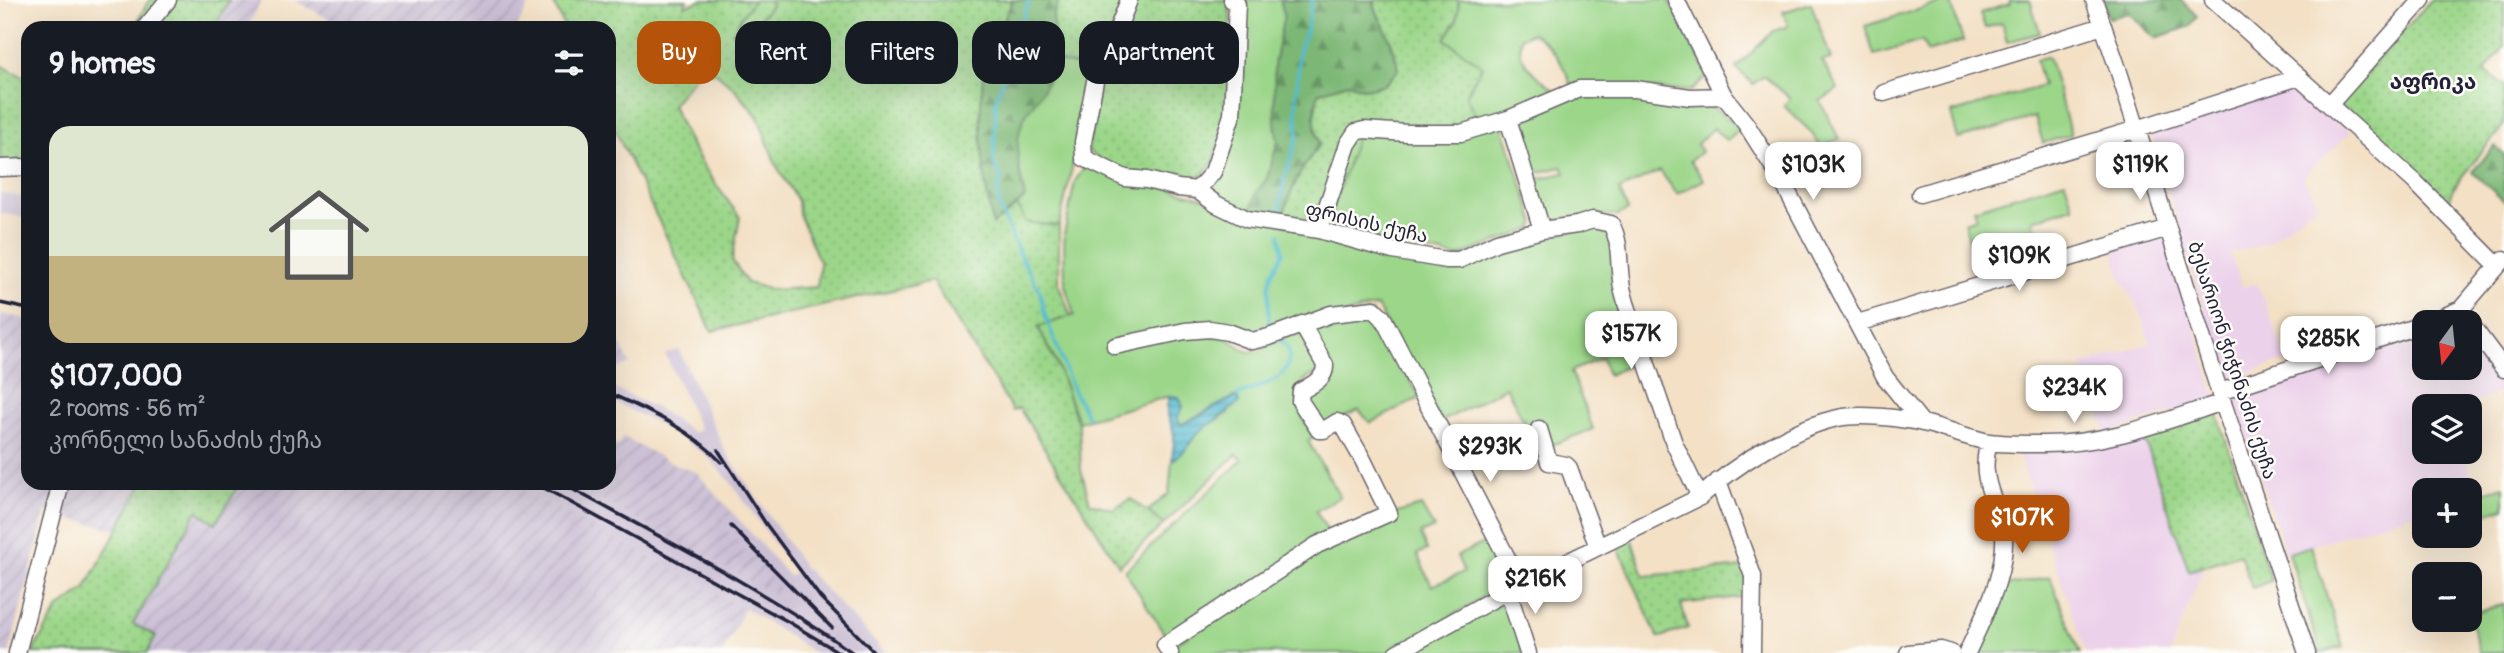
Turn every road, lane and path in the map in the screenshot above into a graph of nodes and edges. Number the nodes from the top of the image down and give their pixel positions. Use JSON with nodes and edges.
{"nodes":[{"id":1,"x":168,"y":0,"type":"edge"},
{"id":2,"x":1129,"y":0,"type":"edge"},
{"id":3,"x":1232,"y":0,"type":"edge"},
{"id":4,"x":1676,"y":0,"type":"edge"},
{"id":5,"x":2094,"y":0,"type":"edge"},
{"id":6,"x":2213,"y":0,"type":"edge"},
{"id":7,"x":2423,"y":0,"type":"edge"},
{"id":8,"x":151,"y":21,"type":"edge"},
{"id":9,"x":2103,"y":26,"type":"junction"},
{"id":10,"x":2299,"y":77,"type":"junction"},
{"id":11,"x":1884,"y":93,"type":"dead end"},
{"id":12,"x":1724,"y":96,"type":"junction"},
{"id":13,"x":2330,"y":104,"type":"junction"},
{"id":14,"x":1508,"y":119,"type":"junction"},
{"id":15,"x":2137,"y":130,"type":"junction"},
{"id":16,"x":21,"y":168,"type":"edge"},
{"id":17,"x":0,"y":169,"type":"edge"},
{"id":18,"x":1197,"y":190,"type":"junction"},
{"id":19,"x":1920,"y":194,"type":"dead end"},
{"id":20,"x":2168,"y":228,"type":"junction"},
{"id":21,"x":1319,"y":230,"type":"junction"},
{"id":22,"x":1542,"y":230,"type":"junction"},
{"id":23,"x":2500,"y":270,"type":"edge"},
{"id":24,"x":2472,"y":310,"type":"edge"},
{"id":25,"x":1858,"y":323,"type":"junction"},
{"id":26,"x":1302,"y":324,"type":"junction"},
{"id":27,"x":2412,"y":328,"type":"edge"},
{"id":28,"x":2482,"y":339,"type":"edge"},
{"id":29,"x":1115,"y":346,"type":"dead end"},
{"id":30,"x":2504,"y":369,"type":"edge"},
{"id":31,"x":2221,"y":397,"type":"junction"},
{"id":32,"x":1922,"y":423,"type":"junction"},
{"id":33,"x":1539,"y":429,"type":"dead end"},
{"id":34,"x":1989,"y":442,"type":"junction"},
{"id":35,"x":1718,"y":481,"type":"junction"},
{"id":36,"x":59,"y":490,"type":"edge"},
{"id":37,"x":1700,"y":497,"type":"junction"},
{"id":38,"x":1598,"y":547,"type":"junction"},
{"id":39,"x":1515,"y":588,"type":"junction"},
{"id":40,"x":17,"y":653,"type":"edge"},
{"id":41,"x":1170,"y":653,"type":"edge"},
{"id":42,"x":1396,"y":653,"type":"edge"},
{"id":43,"x":1528,"y":653,"type":"edge"},
{"id":44,"x":1752,"y":653,"type":"edge"},
{"id":45,"x":1909,"y":653,"type":"edge"},
{"id":46,"x":1951,"y":653,"type":"edge"},
{"id":47,"x":1967,"y":653,"type":"edge"},
{"id":48,"x":2307,"y":653,"type":"edge"}],
"edges":[{"from":1,"to":8,"type":"street"},
{"from":2,"to":18,"type":"street","name":"ფრისის ქუჩა"},
{"from":3,"to":18,"type":"street"},
{"from":4,"to":12,"type":"street"},
{"from":5,"to":9,"type":"street","name":"ბესარიონ ჭიჭინაძის ქუჩა"},
{"from":6,"to":10,"type":"street"},
{"from":7,"to":13,"type":"street"},
{"from":9,"to":11,"type":"street"},
{"from":9,"to":15,"type":"street","name":"ბესარიონ ჭიჭინაძის ქუჩა"},
{"from":10,"to":13,"type":"street"},
{"from":10,"to":15,"type":"street"},
{"from":12,"to":14,"type":"street"},
{"from":12,"to":25,"type":"street"},
{"from":13,"to":23,"type":"street"},
{"from":14,"to":21,"type":"street"},
{"from":14,"to":22,"type":"street"},
{"from":15,"to":19,"type":"street"},
{"from":15,"to":20,"type":"street","name":"ბესარიონ ჭიჭინაძის ქუჩა"},
{"from":16,"to":17,"type":"street"},
{"from":18,"to":21,"type":"street","name":"ფრისის ქუჩა"},
{"from":20,"to":25,"type":"street"},
{"from":20,"to":31,"type":"street","name":"ბესარიონ ჭიჭინაძის ქუჩა"},
{"from":21,"to":22,"type":"street","name":"ფრისის ქუჩა"},
{"from":22,"to":37,"type":"street","name":"ფრისის ქუჩა"},
{"from":23,"to":24,"type":"street"},
{"from":25,"to":32,"type":"street"},
{"from":26,"to":29,"type":"street"},
{"from":26,"to":39,"type":"street"},
{"from":26,"to":41,"type":"street"},
{"from":27,"to":31,"type":"street"},
{"from":28,"to":30,"type":"street"},
{"from":31,"to":34,"type":"street"},
{"from":31,"to":48,"type":"street","name":"ბესარიონ ჭიჭინაძის ქუჩა"},
{"from":32,"to":34,"type":"street"},
{"from":32,"to":35,"type":"street"},
{"from":33,"to":38,"type":"street"},
{"from":34,"to":47,"type":"street"},
{"from":35,"to":37,"type":"street"},
{"from":35,"to":44,"type":"street"},
{"from":36,"to":40,"type":"street"},
{"from":37,"to":38,"type":"street"},
{"from":38,"to":39,"type":"street"},
{"from":39,"to":42,"type":"street"},
{"from":39,"to":43,"type":"street"},
{"from":45,"to":46,"type":"street"}]}
